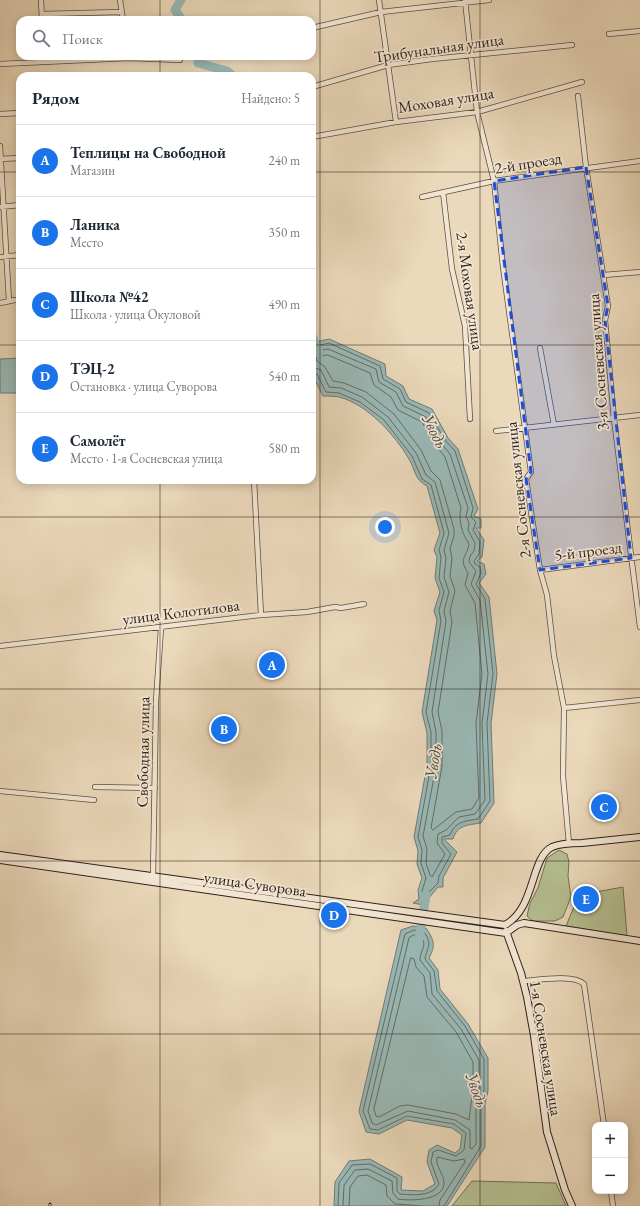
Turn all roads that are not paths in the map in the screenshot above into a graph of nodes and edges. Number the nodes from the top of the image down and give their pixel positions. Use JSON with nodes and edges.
{"nodes":[{"id":1,"x":42,"y":0,"type":"edge"},
{"id":2,"x":120,"y":0,"type":"edge"},
{"id":3,"x":379,"y":0,"type":"edge"},
{"id":4,"x":489,"y":0,"type":"edge"},
{"id":5,"x":465,"y":1,"type":"edge"},
{"id":6,"x":121,"y":12,"type":"junction"},
{"id":7,"x":381,"y":12,"type":"junction"},
{"id":8,"x":42,"y":14,"type":"joint"},
{"id":9,"x":122,"y":16,"type":"edge"},
{"id":10,"x":316,"y":27,"type":"edge"},
{"id":11,"x":640,"y":31,"type":"edge"},
{"id":12,"x":609,"y":34,"type":"dead end"},
{"id":13,"x":572,"y":45,"type":"dead end"},
{"id":14,"x":472,"y":56,"type":"junction"},
{"id":15,"x":78,"y":60,"type":"edge"},
{"id":16,"x":44,"y":62,"type":"joint"},
{"id":17,"x":0,"y":64,"type":"edge"},
{"id":18,"x":388,"y":65,"type":"junction"},
{"id":19,"x":582,"y":82,"type":"dead end"},
{"id":20,"x":316,"y":86,"type":"edge"},
{"id":21,"x":578,"y":96,"type":"dead end"},
{"id":22,"x":477,"y":112,"type":"junction"},
{"id":23,"x":16,"y":113,"type":"edge"},
{"id":24,"x":0,"y":114,"type":"edge"},
{"id":25,"x":396,"y":122,"type":"junction"},
{"id":26,"x":316,"y":137,"type":"edge"},
{"id":27,"x":0,"y":146,"type":"edge"},
{"id":28,"x":16,"y":158,"type":"edge"},
{"id":29,"x":1,"y":159,"type":"edge"},
{"id":30,"x":640,"y":161,"type":"edge"},
{"id":31,"x":586,"y":167,"type":"junction"},
{"id":32,"x":494,"y":181,"type":"junction"},
{"id":33,"x":443,"y":192,"type":"junction"},
{"id":34,"x":422,"y":197,"type":"dead end"},
{"id":35,"x":16,"y":205,"type":"edge"},
{"id":36,"x":2,"y":206,"type":"edge"},
{"id":37,"x":16,"y":255,"type":"edge"},
{"id":38,"x":3,"y":257,"type":"edge"},
{"id":39,"x":640,"y":272,"type":"edge"},
{"id":40,"x":604,"y":275,"type":"junction"},
{"id":41,"x":15,"y":300,"type":"dead end"},
{"id":42,"x":9,"y":302,"type":"junction"},
{"id":43,"x":0,"y":303,"type":"edge"},
{"id":44,"x":540,"y":348,"type":"dead end"},
{"id":45,"x":640,"y":415,"type":"edge"},
{"id":46,"x":470,"y":418,"type":"dead end"},
{"id":47,"x":614,"y":419,"type":"junction"},
{"id":48,"x":554,"y":425,"type":"junction"},
{"id":49,"x":525,"y":428,"type":"junction"},
{"id":50,"x":496,"y":431,"type":"dead end"},
{"id":51,"x":254,"y":484,"type":"edge"},
{"id":52,"x":640,"y":557,"type":"edge"},
{"id":53,"x":631,"y":558,"type":"junction"},
{"id":54,"x":540,"y":570,"type":"junction"},
{"id":55,"x":364,"y":604,"type":"dead end"},
{"id":56,"x":261,"y":615,"type":"junction"},
{"id":57,"x":640,"y":627,"type":"edge"},
{"id":58,"x":161,"y":628,"type":"junction"},
{"id":59,"x":0,"y":646,"type":"edge"},
{"id":60,"x":640,"y":700,"type":"edge"},
{"id":61,"x":564,"y":708,"type":"junction"},
{"id":62,"x":95,"y":787,"type":"dead end"},
{"id":63,"x":155,"y":788,"type":"junction"},
{"id":64,"x":0,"y":791,"type":"edge"},
{"id":65,"x":94,"y":800,"type":"dead end"},
{"id":66,"x":640,"y":837,"type":"edge"},
{"id":67,"x":569,"y":844,"type":"junction"},
{"id":68,"x":0,"y":855,"type":"edge"},
{"id":69,"x":0,"y":860,"type":"edge"},
{"id":70,"x":153,"y":876,"type":"junction"},
{"id":71,"x":505,"y":925,"type":"junction"},
{"id":72,"x":506,"y":933,"type":"junction"},
{"id":73,"x":640,"y":942,"type":"edge"},
{"id":74,"x":524,"y":981,"type":"junction"},
{"id":75,"x":604,"y":1122,"type":"edge"},
{"id":76,"x":611,"y":1194,"type":"edge"},
{"id":77,"x":572,"y":1206,"type":"edge"},
{"id":78,"x":613,"y":1206,"type":"edge"}],
"edges":[{"from":1,"to":8,"type":"street"},
{"from":2,"to":6,"type":"street"},
{"from":3,"to":7,"type":"street"},
{"from":4,"to":5,"type":"street"},
{"from":5,"to":7,"type":"street"},
{"from":5,"to":14,"type":"street","name":"2-я Сосневская улица"},
{"from":6,"to":8,"type":"street"},
{"from":6,"to":9,"type":"street"},
{"from":7,"to":10,"type":"street"},
{"from":7,"to":18,"type":"street"},
{"from":11,"to":12,"type":"street"},
{"from":13,"to":14,"type":"street","name":"Трибунальная улица"},
{"from":14,"to":18,"type":"street","name":"Трибунальная улица"},
{"from":14,"to":22,"type":"street","name":"2-я Сосневская улица"},
{"from":15,"to":16,"type":"street"},
{"from":16,"to":17,"type":"street"},
{"from":18,"to":20,"type":"street","name":"Трибунальная улица"},
{"from":18,"to":25,"type":"street"},
{"from":19,"to":22,"type":"street","name":"Моховая улица"},
{"from":21,"to":31,"type":"street","name":"3-я Сосневская улица"},
{"from":22,"to":25,"type":"street","name":"Моховая улица"},
{"from":22,"to":32,"type":"street","name":"2-я Сосневская улица"},
{"from":23,"to":24,"type":"street"},
{"from":25,"to":26,"type":"street","name":"Моховая улица"},
{"from":27,"to":29,"type":"street"},
{"from":28,"to":29,"type":"street"},
{"from":29,"to":36,"type":"street"},
{"from":30,"to":31,"type":"street","name":"2-й проезд"},
{"from":31,"to":32,"type":"street","name":"2-й проезд"},
{"from":31,"to":40,"type":"street","name":"3-я Сосневская улица"},
{"from":32,"to":33,"type":"street","name":"2-й проезд"},
{"from":32,"to":49,"type":"street","name":"2-я Сосневская улица"},
{"from":33,"to":34,"type":"street","name":"2-й проезд"},
{"from":33,"to":46,"type":"street","name":"2-я Моховая улица"},
{"from":35,"to":36,"type":"street"},
{"from":36,"to":38,"type":"street"},
{"from":37,"to":38,"type":"street"},
{"from":38,"to":42,"type":"street"},
{"from":39,"to":40,"type":"street"},
{"from":40,"to":47,"type":"street","name":"3-я Сосневская улица"},
{"from":41,"to":42,"type":"street"},
{"from":42,"to":43,"type":"street"},
{"from":44,"to":48,"type":"street"},
{"from":45,"to":47,"type":"street"},
{"from":47,"to":48,"type":"street"},
{"from":47,"to":53,"type":"street","name":"3-я Сосневская улица"},
{"from":48,"to":49,"type":"street"},
{"from":49,"to":50,"type":"street"},
{"from":49,"to":54,"type":"street","name":"2-я Сосневская улица"},
{"from":51,"to":56,"type":"street"},
{"from":52,"to":53,"type":"street","name":"5-й проезд"},
{"from":53,"to":54,"type":"street","name":"5-й проезд"},
{"from":53,"to":57,"type":"street","name":"3-я Сосневская улица"},
{"from":54,"to":61,"type":"street","name":"2-я Сосневская улица"},
{"from":55,"to":56,"type":"street","name":"улица Колотилова"},
{"from":56,"to":58,"type":"street","name":"улица Колотилова"},
{"from":58,"to":59,"type":"street","name":"улица Колотилова"},
{"from":58,"to":63,"type":"street","name":"Свободная улица"},
{"from":60,"to":61,"type":"street"},
{"from":61,"to":67,"type":"street","name":"2-я Сосневская улица"},
{"from":62,"to":63,"type":"street"},
{"from":63,"to":70,"type":"street","name":"Свободная улица"},
{"from":64,"to":65,"type":"street"},
{"from":66,"to":67,"type":"main road"},
{"from":67,"to":71,"type":"main road"},
{"from":68,"to":70,"type":"main road","name":"улица Суворова"},
{"from":69,"to":72,"type":"main road","name":"улица Суворова"},
{"from":70,"to":71,"type":"main road","name":"улица Суворова"},
{"from":71,"to":72,"type":"main road","name":"1-я Сосневская улица"},
{"from":72,"to":73,"type":"main road"},
{"from":72,"to":74,"type":"main road","name":"1-я Сосневская улица"},
{"from":74,"to":75,"type":"street"},
{"from":74,"to":77,"type":"main road","name":"1-я Сосневская улица"},
{"from":76,"to":78,"type":"street"}]}
